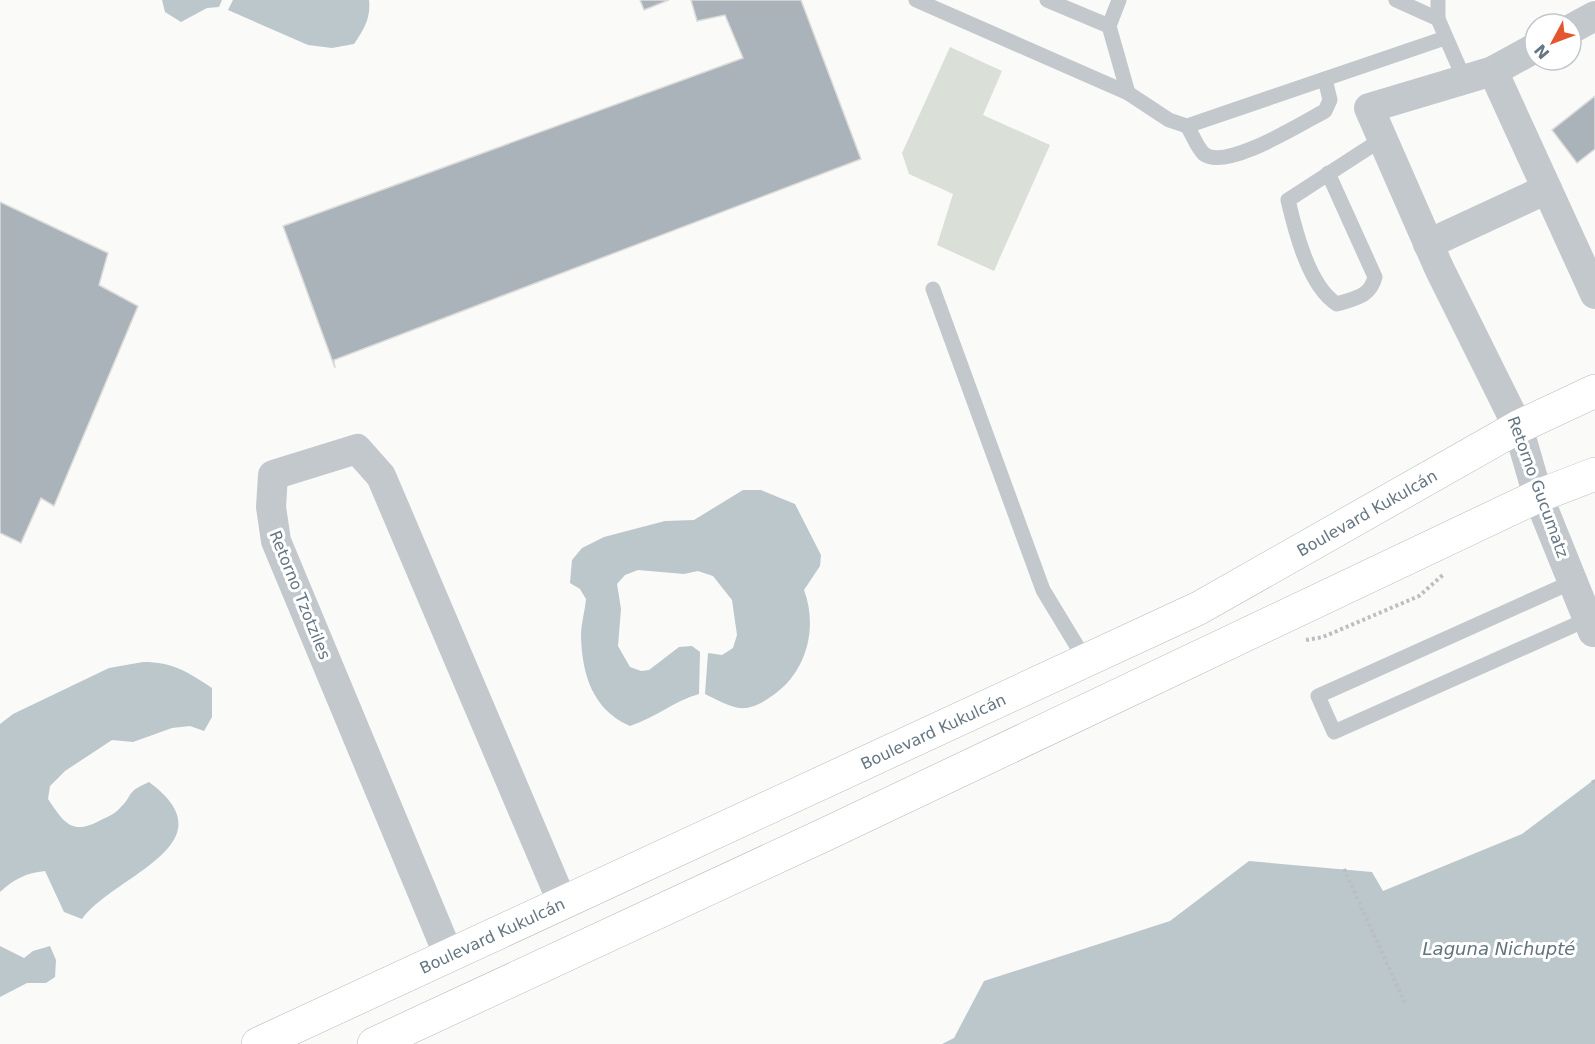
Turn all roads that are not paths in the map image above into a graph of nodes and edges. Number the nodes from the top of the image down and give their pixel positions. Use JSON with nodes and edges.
{"nodes":[{"id":1,"x":916,"y":0,"type":"edge"},
{"id":2,"x":1047,"y":0,"type":"edge"},
{"id":3,"x":1119,"y":0,"type":"edge"},
{"id":4,"x":1396,"y":0,"type":"edge"},
{"id":5,"x":1438,"y":0,"type":"edge"},
{"id":6,"x":1438,"y":19,"type":"junction"},
{"id":7,"x":1109,"y":26,"type":"junction"},
{"id":8,"x":1445,"y":38,"type":"junction"},
{"id":9,"x":1523,"y":55,"type":"edge"},
{"id":10,"x":1493,"y":71,"type":"junction"},
{"id":11,"x":1325,"y":80,"type":"junction"},
{"id":12,"x":1465,"y":81,"type":"junction"},
{"id":13,"x":1128,"y":93,"type":"junction"},
{"id":14,"x":1187,"y":126,"type":"junction"},
{"id":15,"x":1383,"y":139,"type":"junction"},
{"id":16,"x":1328,"y":173,"type":"junction"},
{"id":17,"x":1547,"y":189,"type":"junction"},
{"id":18,"x":1428,"y":244,"type":"junction"},
{"id":19,"x":933,"y":289,"type":"dead end"},
{"id":20,"x":1595,"y":294,"type":"edge"},
{"id":21,"x":1595,"y":391,"type":"edge"},
{"id":22,"x":1518,"y":427,"type":"junction"},
{"id":23,"x":1595,"y":474,"type":"edge"},
{"id":24,"x":1538,"y":496,"type":"junction"},
{"id":25,"x":1572,"y":582,"type":"junction"},
{"id":26,"x":1591,"y":625,"type":"edge"},
{"id":27,"x":1086,"y":661,"type":"junction"},
{"id":28,"x":563,"y":903,"type":"junction"},
{"id":29,"x":449,"y":956,"type":"junction"},
{"id":30,"x":258,"y":1044,"type":"edge"},
{"id":31,"x":374,"y":1044,"type":"edge"}],
"edges":[{"from":1,"to":13,"type":"lane"},
{"from":2,"to":7,"type":"lane"},
{"from":3,"to":7,"type":"lane"},
{"from":4,"to":6,"type":"lane"},
{"from":5,"to":6,"type":"lane"},
{"from":6,"to":8,"type":"lane"},
{"from":7,"to":13,"type":"lane"},
{"from":8,"to":11,"type":"lane"},
{"from":8,"to":12,"type":"lane"},
{"from":9,"to":10,"type":"street","name":"Retorno Gucumatz"},
{"from":10,"to":12,"type":"street","name":"Retorno Gucumatz"},
{"from":10,"to":17,"type":"street"},
{"from":11,"to":14,"type":"lane"},
{"from":11,"to":14,"type":"lane"},
{"from":12,"to":15,"type":"street","name":"Retorno Gucumatz"},
{"from":13,"to":14,"type":"lane"},
{"from":15,"to":16,"type":"lane"},
{"from":15,"to":18,"type":"street","name":"Retorno Gucumatz"},
{"from":16,"to":16,"type":"lane"},
{"from":17,"to":18,"type":"street"},
{"from":17,"to":20,"type":"street"},
{"from":18,"to":22,"type":"street","name":"Retorno Gucumatz"},
{"from":19,"to":27,"type":"lane"},
{"from":21,"to":22,"type":"main road","name":"Boulevard Kukulcán"},
{"from":22,"to":24,"type":"street","name":"Retorno Gucumatz"},
{"from":22,"to":27,"type":"main road","name":"Boulevard Kukulcán"},
{"from":23,"to":24,"type":"main road"},
{"from":24,"to":25,"type":"street","name":"Retorno Gucumatz"},
{"from":24,"to":31,"type":"main road"},
{"from":25,"to":26,"type":"street","name":"Retorno Gucumatz"},
{"from":25,"to":26,"type":"lane"},
{"from":27,"to":28,"type":"main road","name":"Boulevard Kukulcán"},
{"from":28,"to":29,"type":"main road","name":"Boulevard Kukulcán"},
{"from":28,"to":29,"type":"street","name":"Retorno Tzotziles"},
{"from":29,"to":30,"type":"main road","name":"Boulevard Kukulcán"}]}
